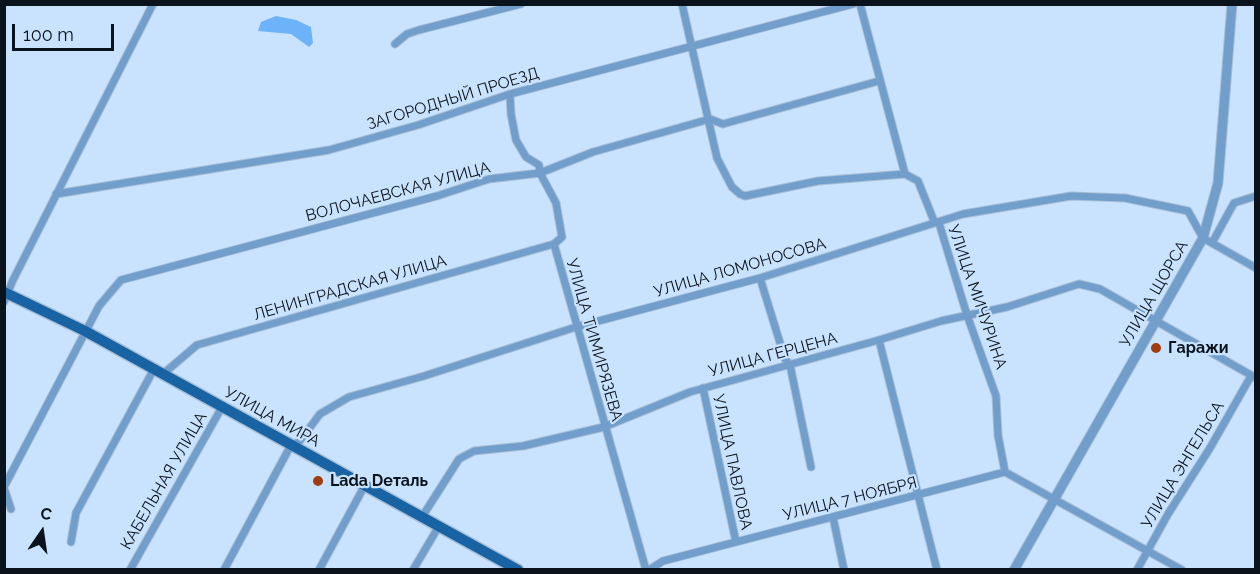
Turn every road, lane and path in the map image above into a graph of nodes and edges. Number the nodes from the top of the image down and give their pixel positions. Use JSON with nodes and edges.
{"nodes":[{"id":1,"x":153,"y":4,"type":"edge"},
{"id":2,"x":521,"y":4,"type":"edge"},
{"id":3,"x":682,"y":4,"type":"edge"},
{"id":4,"x":853,"y":4,"type":"edge"},
{"id":5,"x":860,"y":4,"type":"edge"},
{"id":6,"x":1232,"y":4,"type":"edge"},
{"id":7,"x":395,"y":44,"type":"dead end"},
{"id":8,"x":690,"y":48,"type":"junction"},
{"id":9,"x":879,"y":81,"type":"junction"},
{"id":10,"x":510,"y":94,"type":"junction"},
{"id":11,"x":710,"y":119,"type":"junction"},
{"id":12,"x":540,"y":172,"type":"junction"},
{"id":13,"x":904,"y":174,"type":"junction"},
{"id":14,"x":56,"y":194,"type":"junction"},
{"id":15,"x":1256,"y":196,"type":"edge"},
{"id":16,"x":939,"y":223,"type":"junction"},
{"id":17,"x":1203,"y":238,"type":"junction"},
{"id":18,"x":1212,"y":243,"type":"junction"},
{"id":19,"x":554,"y":244,"type":"junction"},
{"id":20,"x":1256,"y":268,"type":"edge"},
{"id":21,"x":760,"y":278,"type":"junction"},
{"id":22,"x":6,"y":296,"type":"edge"},
{"id":23,"x":967,"y":315,"type":"junction"},
{"id":24,"x":1156,"y":321,"type":"junction"},
{"id":25,"x":576,"y":327,"type":"junction"},
{"id":26,"x":85,"y":331,"type":"junction"},
{"id":27,"x":879,"y":340,"type":"junction"},
{"id":28,"x":790,"y":365,"type":"junction"},
{"id":29,"x":159,"y":372,"type":"junction"},
{"id":30,"x":1253,"y":377,"type":"edge"},
{"id":31,"x":703,"y":388,"type":"junction"},
{"id":32,"x":222,"y":407,"type":"junction"},
{"id":33,"x":604,"y":427,"type":"junction"},
{"id":34,"x":291,"y":445,"type":"junction"},
{"id":35,"x":811,"y":466,"type":"dead end"},
{"id":36,"x":1005,"y":472,"type":"junction"},
{"id":37,"x":365,"y":485,"type":"junction"},
{"id":38,"x":4,"y":488,"type":"edge"},
{"id":39,"x":918,"y":496,"type":"junction"},
{"id":40,"x":1054,"y":500,"type":"junction"},
{"id":41,"x":11,"y":509,"type":"dead end"},
{"id":42,"x":422,"y":517,"type":"junction"},
{"id":43,"x":833,"y":517,"type":"junction"},
{"id":44,"x":438,"y":526,"type":"junction"},
{"id":45,"x":71,"y":542,"type":"dead end"},
{"id":46,"x":736,"y":542,"type":"junction"},
{"id":47,"x":1148,"y":549,"type":"junction"},
{"id":48,"x":516,"y":569,"type":"edge"},
{"id":49,"x":130,"y":570,"type":"edge"},
{"id":50,"x":224,"y":570,"type":"edge"},
{"id":51,"x":319,"y":570,"type":"edge"},
{"id":52,"x":413,"y":570,"type":"edge"},
{"id":53,"x":648,"y":570,"type":"edge"},
{"id":54,"x":843,"y":570,"type":"edge"},
{"id":55,"x":937,"y":570,"type":"edge"},
{"id":56,"x":1014,"y":570,"type":"edge"},
{"id":57,"x":1137,"y":570,"type":"edge"},
{"id":58,"x":1182,"y":570,"type":"edge"}],
"edges":[{"from":1,"to":14,"type":"street","name":"УЛИЦА МИРА"},
{"from":2,"to":7,"type":"street"},
{"from":3,"to":8,"type":"street"},
{"from":4,"to":8,"type":"street","name":"ЗАГОРОДНЫЙ ПРОЕЗД"},
{"from":5,"to":9,"type":"street","name":"УЛИЦА МИЧУРИНА"},
{"from":6,"to":17,"type":"street","name":"УЛИЦА ЩОРСА"},
{"from":8,"to":10,"type":"street","name":"ЗАГОРОДНЫЙ ПРОЕЗД"},
{"from":8,"to":11,"type":"street"},
{"from":9,"to":11,"type":"street","name":"ВОЛОЧАЕВСКАЯ УЛИЦА"},
{"from":9,"to":13,"type":"street","name":"УЛИЦА МИЧУРИНА"},
{"from":10,"to":12,"type":"street","name":"УЛИЦА ТИМИРЯЗЕВА"},
{"from":10,"to":14,"type":"street","name":"ЗАГОРОДНЫЙ ПРОЕЗД"},
{"from":11,"to":12,"type":"street","name":"ВОЛОЧАЕВСКАЯ УЛИЦА"},
{"from":11,"to":13,"type":"street"},
{"from":12,"to":19,"type":"street","name":"УЛИЦА ТИМИРЯЗЕВА"},
{"from":12,"to":26,"type":"street","name":"ВОЛОЧАЕВСКАЯ УЛИЦА"},
{"from":13,"to":16,"type":"street","name":"УЛИЦА МИЧУРИНА"},
{"from":14,"to":22,"type":"street","name":"УЛИЦА МИРА"},
{"from":15,"to":18,"type":"street"},
{"from":16,"to":17,"type":"street","name":"УЛИЦА ЛОМОНОСОВА"},
{"from":16,"to":21,"type":"street","name":"УЛИЦА ЛОМОНОСОВА"},
{"from":16,"to":23,"type":"street","name":"УЛИЦА МИЧУРИНА"},
{"from":17,"to":18,"type":"street"},
{"from":17,"to":24,"type":"street","name":"УЛИЦА ЩОРСА"},
{"from":18,"to":20,"type":"street"},
{"from":19,"to":25,"type":"street","name":"УЛИЦА ТИМИРЯЗЕВА"},
{"from":19,"to":29,"type":"street","name":"ЛЕНИНГРАДСКАЯ УЛИЦА"},
{"from":21,"to":25,"type":"street","name":"УЛИЦА ЛОМОНОСОВА"},
{"from":21,"to":28,"type":"street"},
{"from":22,"to":26,"type":"main road","name":"УЛИЦА МИРА"},
{"from":23,"to":24,"type":"street","name":"УЛИЦА ГЕРЦЕНА"},
{"from":23,"to":27,"type":"street","name":"УЛИЦА ГЕРЦЕНА"},
{"from":23,"to":36,"type":"street","name":"УЛИЦА МИЧУРИНА"},
{"from":24,"to":30,"type":"street","name":"УЛИЦА ГЕРЦЕНА"},
{"from":24,"to":40,"type":"street","name":"УЛИЦА ЩОРСА"},
{"from":25,"to":33,"type":"street","name":"УЛИЦА ТИМИРЯЗЕВА"},
{"from":25,"to":34,"type":"street","name":"УЛИЦА ЛОМОНОСОВА"},
{"from":26,"to":29,"type":"main road","name":"УЛИЦА МИРА"},
{"from":26,"to":38,"type":"street","name":"ВОЛОЧАЕВСКАЯ УЛИЦА"},
{"from":27,"to":28,"type":"street","name":"УЛИЦА ГЕРЦЕНА"},
{"from":27,"to":39,"type":"street"},
{"from":28,"to":31,"type":"street","name":"УЛИЦА ГЕРЦЕНА"},
{"from":28,"to":35,"type":"street"},
{"from":29,"to":32,"type":"main road","name":"УЛИЦА МИРА"},
{"from":29,"to":45,"type":"street","name":"ЛЕНИНГРАДСКАЯ УЛИЦА"},
{"from":30,"to":47,"type":"street","name":"УЛИЦА ЭНГЕЛЬСА"},
{"from":31,"to":33,"type":"street","name":"УЛИЦА ГЕРЦЕНА"},
{"from":31,"to":46,"type":"street","name":"УЛИЦА ПАВЛОВА"},
{"from":32,"to":34,"type":"main road","name":"УЛИЦА МИРА"},
{"from":32,"to":49,"type":"street","name":"КАБЕЛЬНАЯ УЛИЦА"},
{"from":33,"to":42,"type":"street","name":"УЛИЦА ГЕРЦЕНА"},
{"from":33,"to":53,"type":"street","name":"УЛИЦА ТИМИРЯЗЕВА"},
{"from":34,"to":37,"type":"main road","name":"УЛИЦА МИРА"},
{"from":34,"to":50,"type":"street","name":"УЛИЦА ЛОМОНОСОВА"},
{"from":36,"to":39,"type":"street","name":"УЛИЦА 7 НОЯБРЯ"},
{"from":36,"to":40,"type":"street"},
{"from":37,"to":42,"type":"main road","name":"УЛИЦА МИРА"},
{"from":37,"to":51,"type":"street"},
{"from":38,"to":41,"type":"street"},
{"from":39,"to":43,"type":"street","name":"УЛИЦА 7 НОЯБРЯ"},
{"from":39,"to":55,"type":"street"},
{"from":40,"to":47,"type":"street"},
{"from":40,"to":56,"type":"street","name":"УЛИЦА ЩОРСА"},
{"from":42,"to":44,"type":"main road","name":"УЛИЦА МИРА"},
{"from":43,"to":46,"type":"street","name":"УЛИЦА 7 НОЯБРЯ"},
{"from":43,"to":54,"type":"street"},
{"from":44,"to":48,"type":"main road","name":"УЛИЦА МИРА"},
{"from":44,"to":52,"type":"street"},
{"from":46,"to":53,"type":"street","name":"УЛИЦА 7 НОЯБРЯ"},
{"from":47,"to":57,"type":"street","name":"УЛИЦА ЭНГЕЛЬСА"},
{"from":47,"to":58,"type":"street"}]}
